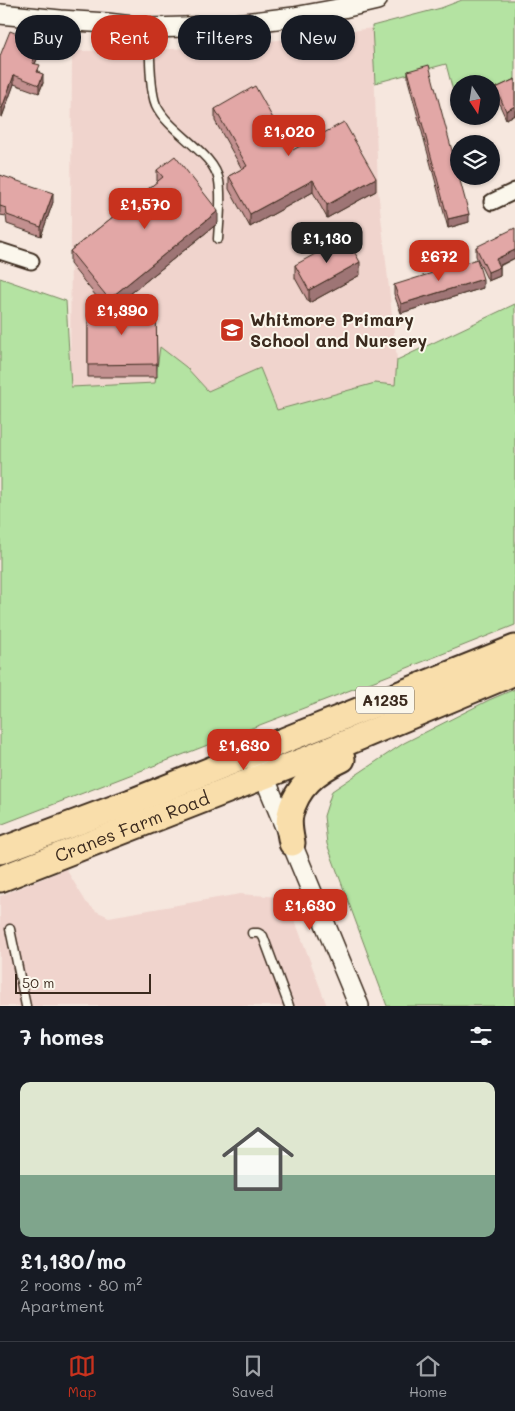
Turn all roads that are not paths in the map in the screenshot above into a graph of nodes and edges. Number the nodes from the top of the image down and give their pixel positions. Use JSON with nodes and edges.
{"nodes":[{"id":1,"x":377,"y":0,"type":"edge"},
{"id":2,"x":0,"y":14,"type":"edge"},
{"id":3,"x":91,"y":22,"type":"edge"},
{"id":4,"x":168,"y":27,"type":"edge"},
{"id":5,"x":151,"y":60,"type":"edge"},
{"id":6,"x":515,"y":191,"type":"edge"},
{"id":7,"x":492,"y":202,"type":"dead end"},
{"id":8,"x":218,"y":239,"type":"dead end"},
{"id":9,"x":0,"y":251,"type":"edge"},
{"id":10,"x":31,"y":261,"type":"dead end"},
{"id":11,"x":515,"y":648,"type":"edge"},
{"id":12,"x":515,"y":672,"type":"edge"},
{"id":13,"x":454,"y":697,"type":"junction"},
{"id":14,"x":254,"y":752,"type":"junction"},
{"id":15,"x":264,"y":776,"type":"junction"},
{"id":16,"x":292,"y":843,"type":"junction"},
{"id":17,"x":0,"y":852,"type":"edge"},
{"id":18,"x":0,"y":879,"type":"edge"},
{"id":19,"x":10,"y":929,"type":"dead end"},
{"id":20,"x":252,"y":932,"type":"dead end"},
{"id":21,"x":26,"y":1006,"type":"edge"},
{"id":22,"x":290,"y":1006,"type":"edge"},
{"id":23,"x":359,"y":1006,"type":"edge"}],
"edges":[{"from":1,"to":4,"type":"street"},
{"from":2,"to":3,"type":"street"},
{"from":5,"to":8,"type":"lane"},
{"from":6,"to":7,"type":"street"},
{"from":9,"to":10,"type":"street"},
{"from":11,"to":14,"type":"main road","name":"Cranes Farm Road","number":"A1235"},
{"from":12,"to":13,"type":"main road","name":"Cranes Farm Road","number":"A1235"},
{"from":13,"to":15,"type":"main road","name":"Cranes Farm Road","number":"A1235"},
{"from":13,"to":16,"type":"main road","number":"A1235"},
{"from":14,"to":15,"type":"street"},
{"from":14,"to":17,"type":"main road","name":"Cranes Farm Road","number":"A1235"},
{"from":15,"to":16,"type":"street"},
{"from":15,"to":18,"type":"main road","name":"Cranes Farm Road","number":"A1235"},
{"from":16,"to":23,"type":"street"},
{"from":19,"to":21,"type":"lane"},
{"from":20,"to":22,"type":"lane"}]}
